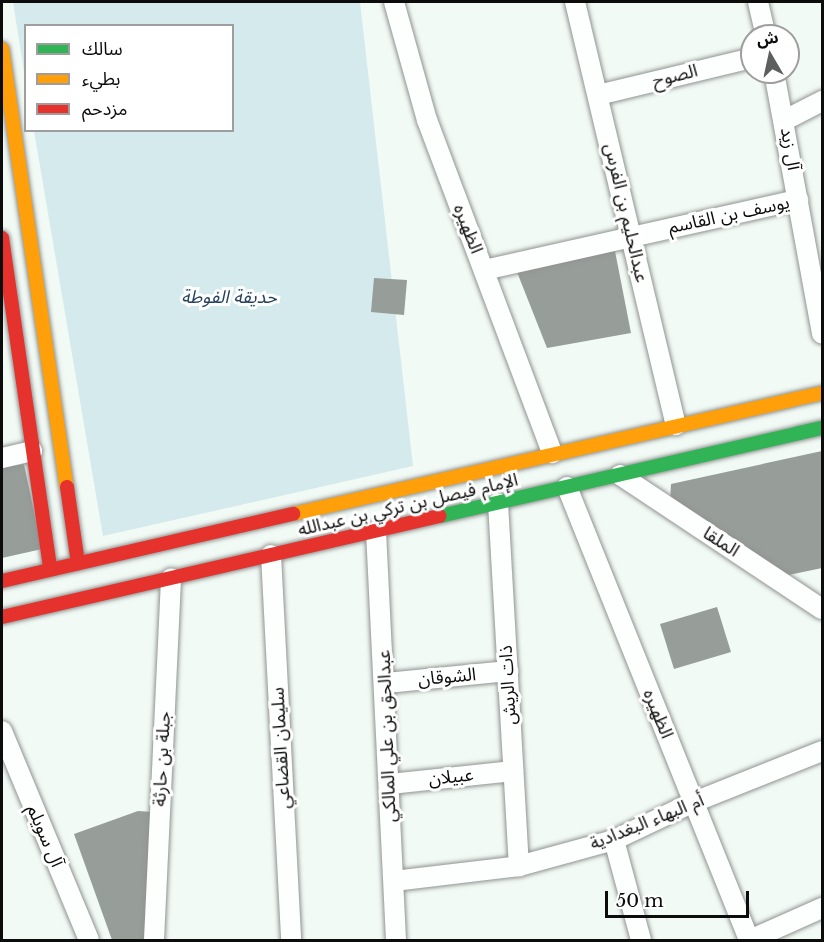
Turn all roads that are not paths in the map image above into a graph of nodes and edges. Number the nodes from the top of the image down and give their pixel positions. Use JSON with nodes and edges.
{"nodes":[{"id":1,"x":394,"y":2,"type":"edge"},
{"id":2,"x":575,"y":2,"type":"edge"},
{"id":3,"x":758,"y":2,"type":"edge"},
{"id":4,"x":763,"y":24,"type":"edge"},
{"id":5,"x":2,"y":49,"type":"edge"},
{"id":6,"x":740,"y":61,"type":"edge"},
{"id":7,"x":777,"y":84,"type":"edge"},
{"id":8,"x":598,"y":95,"type":"junction"},
{"id":9,"x":822,"y":101,"type":"edge"},
{"id":10,"x":785,"y":120,"type":"junction"},
{"id":11,"x":15,"y":143,"type":"junction"},
{"id":12,"x":3,"y":159,"type":"edge"},
{"id":13,"x":6,"y":182,"type":"dead end"},
{"id":14,"x":23,"y":196,"type":"junction"},
{"id":15,"x":798,"y":200,"type":"junction"},
{"id":16,"x":631,"y":236,"type":"junction"},
{"id":17,"x":2,"y":238,"type":"edge"},
{"id":18,"x":484,"y":270,"type":"junction"},
{"id":19,"x":822,"y":334,"type":"edge"},
{"id":20,"x":9,"y":344,"type":"edge"},
{"id":21,"x":822,"y":393,"type":"edge"},
{"id":22,"x":676,"y":425,"type":"junction"},
{"id":23,"x":822,"y":428,"type":"edge"},
{"id":24,"x":32,"y":451,"type":"junction"},
{"id":25,"x":552,"y":453,"type":"junction"},
{"id":26,"x":2,"y":458,"type":"edge"},
{"id":27,"x":620,"y":475,"type":"junction"},
{"id":28,"x":567,"y":487,"type":"junction"},
{"id":29,"x":498,"y":503,"type":"junction"},
{"id":30,"x":376,"y":531,"type":"junction"},
{"id":31,"x":271,"y":555,"type":"junction"},
{"id":32,"x":78,"y":563,"type":"junction"},
{"id":33,"x":50,"y":570,"type":"junction"},
{"id":34,"x":171,"y":578,"type":"junction"},
{"id":35,"x":2,"y":580,"type":"edge"},
{"id":36,"x":822,"y":609,"type":"edge"},
{"id":37,"x":2,"y":617,"type":"edge"},
{"id":38,"x":508,"y":671,"type":"junction"},
{"id":39,"x":386,"y":682,"type":"junction"},
{"id":40,"x":2,"y":731,"type":"edge"},
{"id":41,"x":822,"y":751,"type":"edge"},
{"id":42,"x":513,"y":771,"type":"junction"},
{"id":43,"x":390,"y":784,"type":"junction"},
{"id":44,"x":694,"y":802,"type":"junction"},
{"id":45,"x":614,"y":840,"type":"junction"},
{"id":46,"x":519,"y":866,"type":"junction"},
{"id":47,"x":394,"y":881,"type":"junction"},
{"id":48,"x":822,"y":908,"type":"edge"},
{"id":49,"x":89,"y":940,"type":"edge"},
{"id":50,"x":154,"y":940,"type":"edge"},
{"id":51,"x":291,"y":940,"type":"edge"},
{"id":52,"x":396,"y":940,"type":"edge"},
{"id":53,"x":641,"y":940,"type":"edge"},
{"id":54,"x":750,"y":940,"type":"edge"}],
"edges":[{"from":1,"to":18,"type":"street","name":"الظهيره"},
{"from":2,"to":8,"type":"street","name":"عبدالحليم بن الفرس"},
{"from":3,"to":4,"type":"street"},
{"from":5,"to":11,"type":"main road"},
{"from":6,"to":8,"type":"street","name":"الصوح"},
{"from":7,"to":10,"type":"street","name":"آل زيد"},
{"from":8,"to":16,"type":"street","name":"عبدالحليم بن الفرس"},
{"from":9,"to":10,"type":"street"},
{"from":10,"to":15,"type":"street","name":"آل زيد"},
{"from":11,"to":12,"type":"main road"},
{"from":11,"to":14,"type":"main road"},
{"from":13,"to":14,"type":"main road"},
{"from":14,"to":32,"type":"main road"},
{"from":15,"to":16,"type":"street","name":"يوسف بن القاسم"},
{"from":15,"to":19,"type":"street","name":"آل زيد"},
{"from":16,"to":18,"type":"street","name":"يوسف بن القاسم"},
{"from":16,"to":22,"type":"street","name":"عبدالحليم بن الفرس"},
{"from":17,"to":20,"type":"main road"},
{"from":18,"to":25,"type":"street","name":"الظهيره"},
{"from":20,"to":24,"type":"main road"},
{"from":21,"to":22,"type":"main road","name":"الإمام فيصل بن تركي بن عبدالله"},
{"from":22,"to":25,"type":"main road","name":"الإمام فيصل بن تركي بن عبدالله"},
{"from":23,"to":27,"type":"main road","name":"الإمام فيصل بن تركي بن عبدالله"},
{"from":24,"to":26,"type":"street"},
{"from":24,"to":33,"type":"main road"},
{"from":25,"to":32,"type":"main road","name":"الإمام فيصل بن تركي بن عبدالله"},
{"from":27,"to":28,"type":"main road","name":"الإمام فيصل بن تركي بن عبدالله"},
{"from":27,"to":36,"type":"street","name":"الملقا"},
{"from":28,"to":29,"type":"main road","name":"الإمام فيصل بن تركي بن عبدالله"},
{"from":28,"to":44,"type":"street","name":"الظهيره"},
{"from":29,"to":30,"type":"main road","name":"الإمام فيصل بن تركي بن عبدالله"},
{"from":29,"to":38,"type":"street","name":"ذات الريش"},
{"from":30,"to":31,"type":"main road","name":"الإمام فيصل بن تركي بن عبدالله"},
{"from":30,"to":39,"type":"street","name":"عبدالحق بن علي المالكي"},
{"from":31,"to":34,"type":"main road","name":"الإمام فيصل بن تركي بن عبدالله"},
{"from":31,"to":51,"type":"street","name":"سليمان القضاعي"},
{"from":32,"to":33,"type":"main road","name":"الإمام فيصل بن تركي بن عبدالله"},
{"from":33,"to":35,"type":"main road","name":"الإمام فيصل بن تركي بن عبدالله"},
{"from":34,"to":37,"type":"main road","name":"الإمام فيصل بن تركي بن عبدالله"},
{"from":34,"to":50,"type":"street","name":"جبلة بن حارثة"},
{"from":38,"to":39,"type":"street","name":"الشوقان"},
{"from":38,"to":42,"type":"street","name":"ذات الريش"},
{"from":39,"to":43,"type":"street","name":"عبدالحق بن علي المالكي"},
{"from":40,"to":49,"type":"street","name":"آل سويلم"},
{"from":41,"to":44,"type":"street","name":"أم البهاء البغدادية"},
{"from":42,"to":43,"type":"street","name":"عبيلان"},
{"from":42,"to":46,"type":"street","name":"ذات الريش"},
{"from":43,"to":47,"type":"street","name":"عبدالحق بن علي المالكي"},
{"from":44,"to":45,"type":"street","name":"أم البهاء البغدادية"},
{"from":44,"to":54,"type":"street","name":"الظهيره"},
{"from":45,"to":46,"type":"street","name":"أم البهاء البغدادية"},
{"from":45,"to":53,"type":"street"},
{"from":46,"to":47,"type":"street","name":"أم البهاء البغدادية"},
{"from":47,"to":52,"type":"street","name":"عبدالحق بن علي المالكي"},
{"from":48,"to":54,"type":"street"}]}
